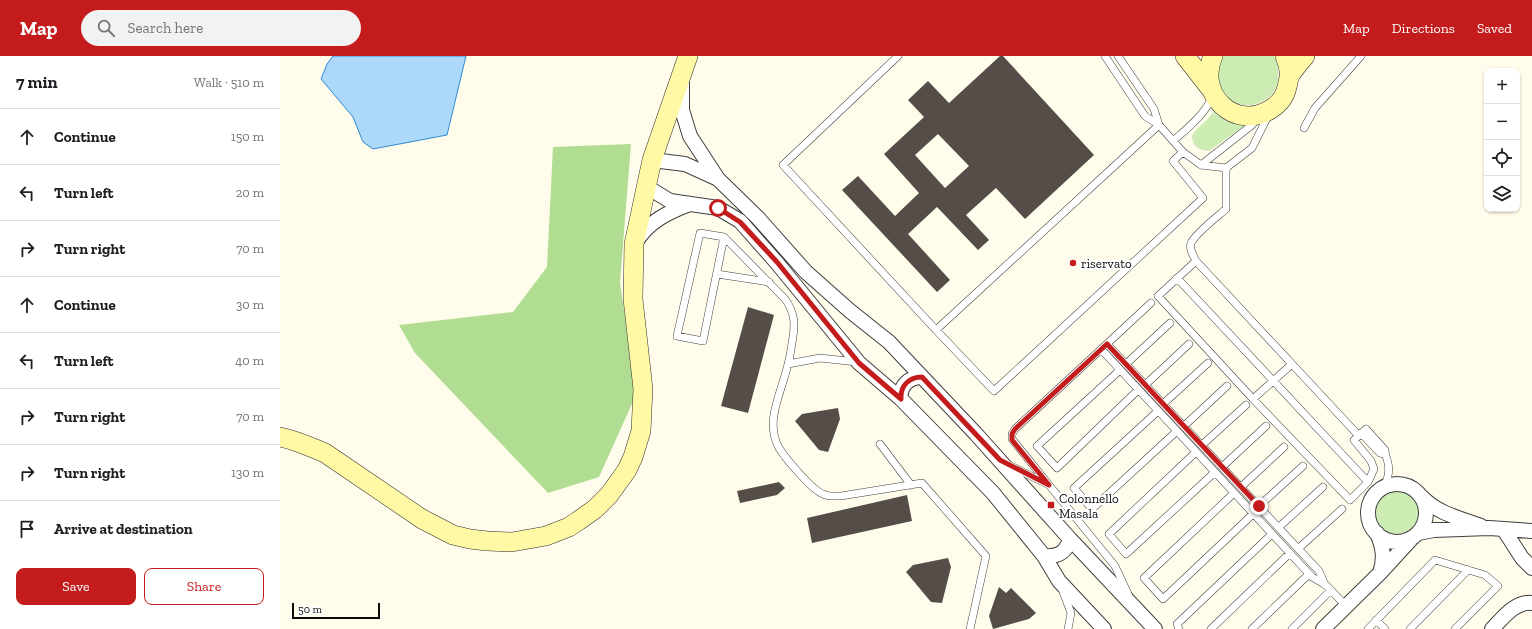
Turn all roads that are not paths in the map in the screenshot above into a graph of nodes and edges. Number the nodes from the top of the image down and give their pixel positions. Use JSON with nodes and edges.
{"nodes":[{"id":1,"x":898,"y":56,"type":"edge"},
{"id":2,"x":1105,"y":56,"type":"edge"},
{"id":3,"x":1118,"y":56,"type":"edge"},
{"id":4,"x":1185,"y":56,"type":"edge"},
{"id":5,"x":1213,"y":56,"type":"edge"},
{"id":6,"x":1285,"y":56,"type":"edge"},
{"id":7,"x":1305,"y":56,"type":"edge"},
{"id":8,"x":1361,"y":56,"type":"edge"},
{"id":9,"x":685,"y":65,"type":"edge"},
{"id":10,"x":1290,"y":76,"type":"junction"},
{"id":11,"x":1212,"y":92,"type":"junction"},
{"id":12,"x":1266,"y":112,"type":"junction"},
{"id":13,"x":1159,"y":125,"type":"junction"},
{"id":14,"x":1304,"y":128,"type":"dead end"},
{"id":15,"x":1173,"y":141,"type":"junction"},
{"id":16,"x":1183,"y":152,"type":"junction"},
{"id":17,"x":652,"y":160,"type":"junction"},
{"id":18,"x":1201,"y":165,"type":"junction"},
{"id":19,"x":1226,"y":168,"type":"junction"},
{"id":20,"x":718,"y":179,"type":"junction"},
{"id":21,"x":647,"y":187,"type":"junction"},
{"id":22,"x":692,"y":204,"type":"junction"},
{"id":23,"x":724,"y":237,"type":"junction"},
{"id":24,"x":634,"y":244,"type":"junction"},
{"id":25,"x":1196,"y":261,"type":"junction"},
{"id":26,"x":717,"y":274,"type":"junction"},
{"id":27,"x":1176,"y":278,"type":"junction"},
{"id":28,"x":769,"y":282,"type":"junction"},
{"id":29,"x":1151,"y":302,"type":"dead end"},
{"id":30,"x":1170,"y":323,"type":"dead end"},
{"id":31,"x":936,"y":330,"type":"junction"},
{"id":32,"x":1107,"y":344,"type":"junction"},
{"id":33,"x":1189,"y":344,"type":"dead end"},
{"id":34,"x":1101,"y":349,"type":"junction"},
{"id":35,"x":859,"y":363,"type":"junction"},
{"id":36,"x":1208,"y":363,"type":"dead end"},
{"id":37,"x":788,"y":364,"type":"junction"},
{"id":38,"x":1126,"y":364,"type":"junction"},
{"id":39,"x":1292,"y":364,"type":"junction"},
{"id":40,"x":1120,"y":370,"type":"junction"},
{"id":41,"x":922,"y":377,"type":"junction"},
{"id":42,"x":1273,"y":381,"type":"junction"},
{"id":43,"x":1145,"y":385,"type":"junction"},
{"id":44,"x":1227,"y":386,"type":"dead end"},
{"id":45,"x":1138,"y":390,"type":"junction"},
{"id":46,"x":901,"y":399,"type":"junction"},
{"id":47,"x":1253,"y":399,"type":"junction"},
{"id":48,"x":1163,"y":404,"type":"junction"},
{"id":49,"x":1246,"y":405,"type":"dead end"},
{"id":50,"x":1158,"y":411,"type":"junction"},
{"id":51,"x":1184,"y":426,"type":"junction"},
{"id":52,"x":1266,"y":426,"type":"dead end"},
{"id":53,"x":1177,"y":431,"type":"junction"},
{"id":54,"x":1360,"y":434,"type":"junction"},
{"id":55,"x":280,"y":437,"type":"edge"},
{"id":56,"x":880,"y":444,"type":"dead end"},
{"id":57,"x":1202,"y":445,"type":"junction"},
{"id":58,"x":1284,"y":447,"type":"dead end"},
{"id":59,"x":1196,"y":452,"type":"junction"},
{"id":60,"x":1000,"y":460,"type":"junction"},
{"id":61,"x":1303,"y":466,"type":"dead end"},
{"id":62,"x":1222,"y":467,"type":"junction"},
{"id":63,"x":1215,"y":472,"type":"junction"},
{"id":64,"x":1368,"y":482,"type":"junction"},
{"id":65,"x":911,"y":485,"type":"junction"},
{"id":66,"x":1049,"y":485,"type":"junction"},
{"id":67,"x":1241,"y":487,"type":"junction"},
{"id":68,"x":1323,"y":487,"type":"dead end"},
{"id":69,"x":1384,"y":488,"type":"junction"},
{"id":70,"x":1234,"y":493,"type":"junction"},
{"id":71,"x":1422,"y":498,"type":"junction"},
{"id":72,"x":1259,"y":506,"type":"junction"},
{"id":73,"x":1342,"y":509,"type":"dead end"},
{"id":74,"x":1253,"y":514,"type":"junction"},
{"id":75,"x":1279,"y":528,"type":"junction"},
{"id":76,"x":1489,"y":528,"type":"junction"},
{"id":77,"x":1504,"y":530,"type":"junction"},
{"id":78,"x":1532,"y":532,"type":"edge"},
{"id":79,"x":1377,"y":533,"type":"junction"},
{"id":80,"x":1272,"y":534,"type":"junction"},
{"id":81,"x":1417,"y":534,"type":"junction"},
{"id":82,"x":1070,"y":539,"type":"junction"},
{"id":83,"x":1299,"y":548,"type":"junction"},
{"id":84,"x":1290,"y":553,"type":"junction"},
{"id":85,"x":1044,"y":556,"type":"junction"},
{"id":86,"x":1532,"y":568,"type":"edge"},
{"id":87,"x":1468,"y":570,"type":"junction"},
{"id":88,"x":1380,"y":573,"type":"junction"},
{"id":89,"x":1309,"y":574,"type":"junction"},
{"id":90,"x":1059,"y":581,"type":"junction"},
{"id":91,"x":1328,"y":588,"type":"junction"},
{"id":92,"x":1532,"y":602,"type":"edge"},
{"id":93,"x":1132,"y":603,"type":"junction"},
{"id":94,"x":1346,"y":606,"type":"junction"},
{"id":95,"x":1376,"y":620,"type":"junction"},
{"id":96,"x":970,"y":629,"type":"edge"},
{"id":97,"x":1068,"y":629,"type":"edge"},
{"id":98,"x":1104,"y":629,"type":"edge"},
{"id":99,"x":1156,"y":629,"type":"edge"},
{"id":100,"x":1180,"y":629,"type":"edge"},
{"id":101,"x":1211,"y":629,"type":"edge"},
{"id":102,"x":1252,"y":629,"type":"edge"},
{"id":103,"x":1292,"y":629,"type":"edge"},
{"id":104,"x":1323,"y":629,"type":"edge"},
{"id":105,"x":1368,"y":629,"type":"edge"},
{"id":106,"x":1384,"y":629,"type":"edge"},
{"id":107,"x":1410,"y":629,"type":"edge"},
{"id":108,"x":1455,"y":629,"type":"edge"},
{"id":109,"x":1492,"y":629,"type":"edge"}],
"edges":[{"from":1,"to":31,"type":"lane"},
{"from":2,"to":13,"type":"lane"},
{"from":3,"to":13,"type":"lane"},
{"from":4,"to":11,"type":"street"},
{"from":5,"to":11,"type":"street"},
{"from":6,"to":10,"type":"street"},
{"from":7,"to":10,"type":"street"},
{"from":8,"to":14,"type":"lane"},
{"from":9,"to":17,"type":"street"},
{"from":9,"to":20,"type":"street"},
{"from":10,"to":12,"type":"street"},
{"from":11,"to":12,"type":"street"},
{"from":11,"to":15,"type":"lane"},
{"from":12,"to":18,"type":"lane"},
{"from":12,"to":19,"type":"lane"},
{"from":13,"to":15,"type":"lane"},
{"from":13,"to":31,"type":"lane"},
{"from":15,"to":16,"type":"lane"},
{"from":16,"to":18,"type":"lane"},
{"from":16,"to":31,"type":"lane"},
{"from":17,"to":20,"type":"street"},
{"from":17,"to":21,"type":"street"},
{"from":18,"to":19,"type":"lane"},
{"from":19,"to":25,"type":"lane"},
{"from":20,"to":41,"type":"street"},
{"from":21,"to":22,"type":"street"},
{"from":21,"to":24,"type":"street"},
{"from":22,"to":24,"type":"street"},
{"from":22,"to":35,"type":"street"},
{"from":23,"to":26,"type":"lane"},
{"from":23,"to":26,"type":"lane"},
{"from":23,"to":28,"type":"lane"},
{"from":24,"to":55,"type":"street"},
{"from":25,"to":27,"type":"lane"},
{"from":25,"to":39,"type":"lane"},
{"from":26,"to":28,"type":"lane"},
{"from":27,"to":42,"type":"lane"},
{"from":27,"to":47,"type":"lane"},
{"from":28,"to":37,"type":"lane"},
{"from":29,"to":32,"type":"lane"},
{"from":30,"to":38,"type":"lane"},
{"from":32,"to":34,"type":"lane"},
{"from":32,"to":38,"type":"lane"},
{"from":33,"to":43,"type":"lane"},
{"from":34,"to":40,"type":"lane"},
{"from":34,"to":66,"type":"lane"},
{"from":35,"to":37,"type":"lane"},
{"from":35,"to":46,"type":"street"},
{"from":36,"to":48,"type":"lane"},
{"from":37,"to":65,"type":"lane"},
{"from":38,"to":43,"type":"lane"},
{"from":39,"to":42,"type":"lane"},
{"from":39,"to":54,"type":"lane"},
{"from":40,"to":45,"type":"lane"},
{"from":40,"to":45,"type":"lane"},
{"from":41,"to":46,"type":"street"},
{"from":41,"to":60,"type":"street"},
{"from":42,"to":47,"type":"lane"},
{"from":42,"to":64,"type":"lane"},
{"from":43,"to":48,"type":"lane"},
{"from":44,"to":51,"type":"lane"},
{"from":45,"to":50,"type":"lane"},
{"from":46,"to":85,"type":"street"},
{"from":47,"to":64,"type":"lane"},
{"from":48,"to":51,"type":"lane"},
{"from":49,"to":57,"type":"lane"},
{"from":50,"to":53,"type":"lane"},
{"from":50,"to":53,"type":"lane"},
{"from":51,"to":57,"type":"lane"},
{"from":52,"to":62,"type":"lane"},
{"from":53,"to":59,"type":"lane"},
{"from":54,"to":64,"type":"lane"},
{"from":54,"to":69,"type":"lane"},
{"from":56,"to":65,"type":"lane"},
{"from":57,"to":62,"type":"lane"},
{"from":58,"to":67,"type":"lane"},
{"from":59,"to":63,"type":"lane"},
{"from":59,"to":63,"type":"lane"},
{"from":60,"to":66,"type":"lane"},
{"from":60,"to":82,"type":"street"},
{"from":61,"to":72,"type":"lane"},
{"from":62,"to":67,"type":"lane"},
{"from":63,"to":70,"type":"lane"},
{"from":65,"to":96,"type":"lane"},
{"from":66,"to":93,"type":"lane"},
{"from":67,"to":72,"type":"lane"},
{"from":68,"to":75,"type":"lane"},
{"from":69,"to":71,"type":"street"},
{"from":69,"to":79,"type":"street"},
{"from":70,"to":74,"type":"lane"},
{"from":70,"to":74,"type":"lane"},
{"from":71,"to":76,"type":"street"},
{"from":71,"to":81,"type":"street"},
{"from":72,"to":75,"type":"lane"},
{"from":73,"to":83,"type":"lane"},
{"from":74,"to":80,"type":"lane"},
{"from":75,"to":83,"type":"lane"},
{"from":76,"to":77,"type":"street"},
{"from":76,"to":81,"type":"street"},
{"from":77,"to":78,"type":"street"},
{"from":77,"to":86,"type":"street"},
{"from":79,"to":81,"type":"street"},
{"from":79,"to":88,"type":"street"},
{"from":80,"to":84,"type":"lane"},
{"from":80,"to":100,"type":"lane"},
{"from":81,"to":88,"type":"street"},
{"from":82,"to":85,"type":"street"},
{"from":82,"to":93,"type":"street"},
{"from":83,"to":91,"type":"lane"},
{"from":84,"to":89,"type":"lane"},
{"from":84,"to":101,"type":"lane"},
{"from":85,"to":90,"type":"street"},
{"from":87,"to":95,"type":"lane"},
{"from":87,"to":107,"type":"lane"},
{"from":87,"to":108,"type":"lane"},
{"from":88,"to":94,"type":"street"},
{"from":89,"to":91,"type":"lane"},
{"from":89,"to":102,"type":"lane"},
{"from":90,"to":97,"type":"lane"},
{"from":90,"to":98,"type":"street"},
{"from":91,"to":94,"type":"lane"},
{"from":91,"to":103,"type":"lane"},
{"from":92,"to":109,"type":"street"},
{"from":93,"to":99,"type":"street"},
{"from":94,"to":104,"type":"street"},
{"from":95,"to":105,"type":"lane"},
{"from":95,"to":106,"type":"lane"}]}
